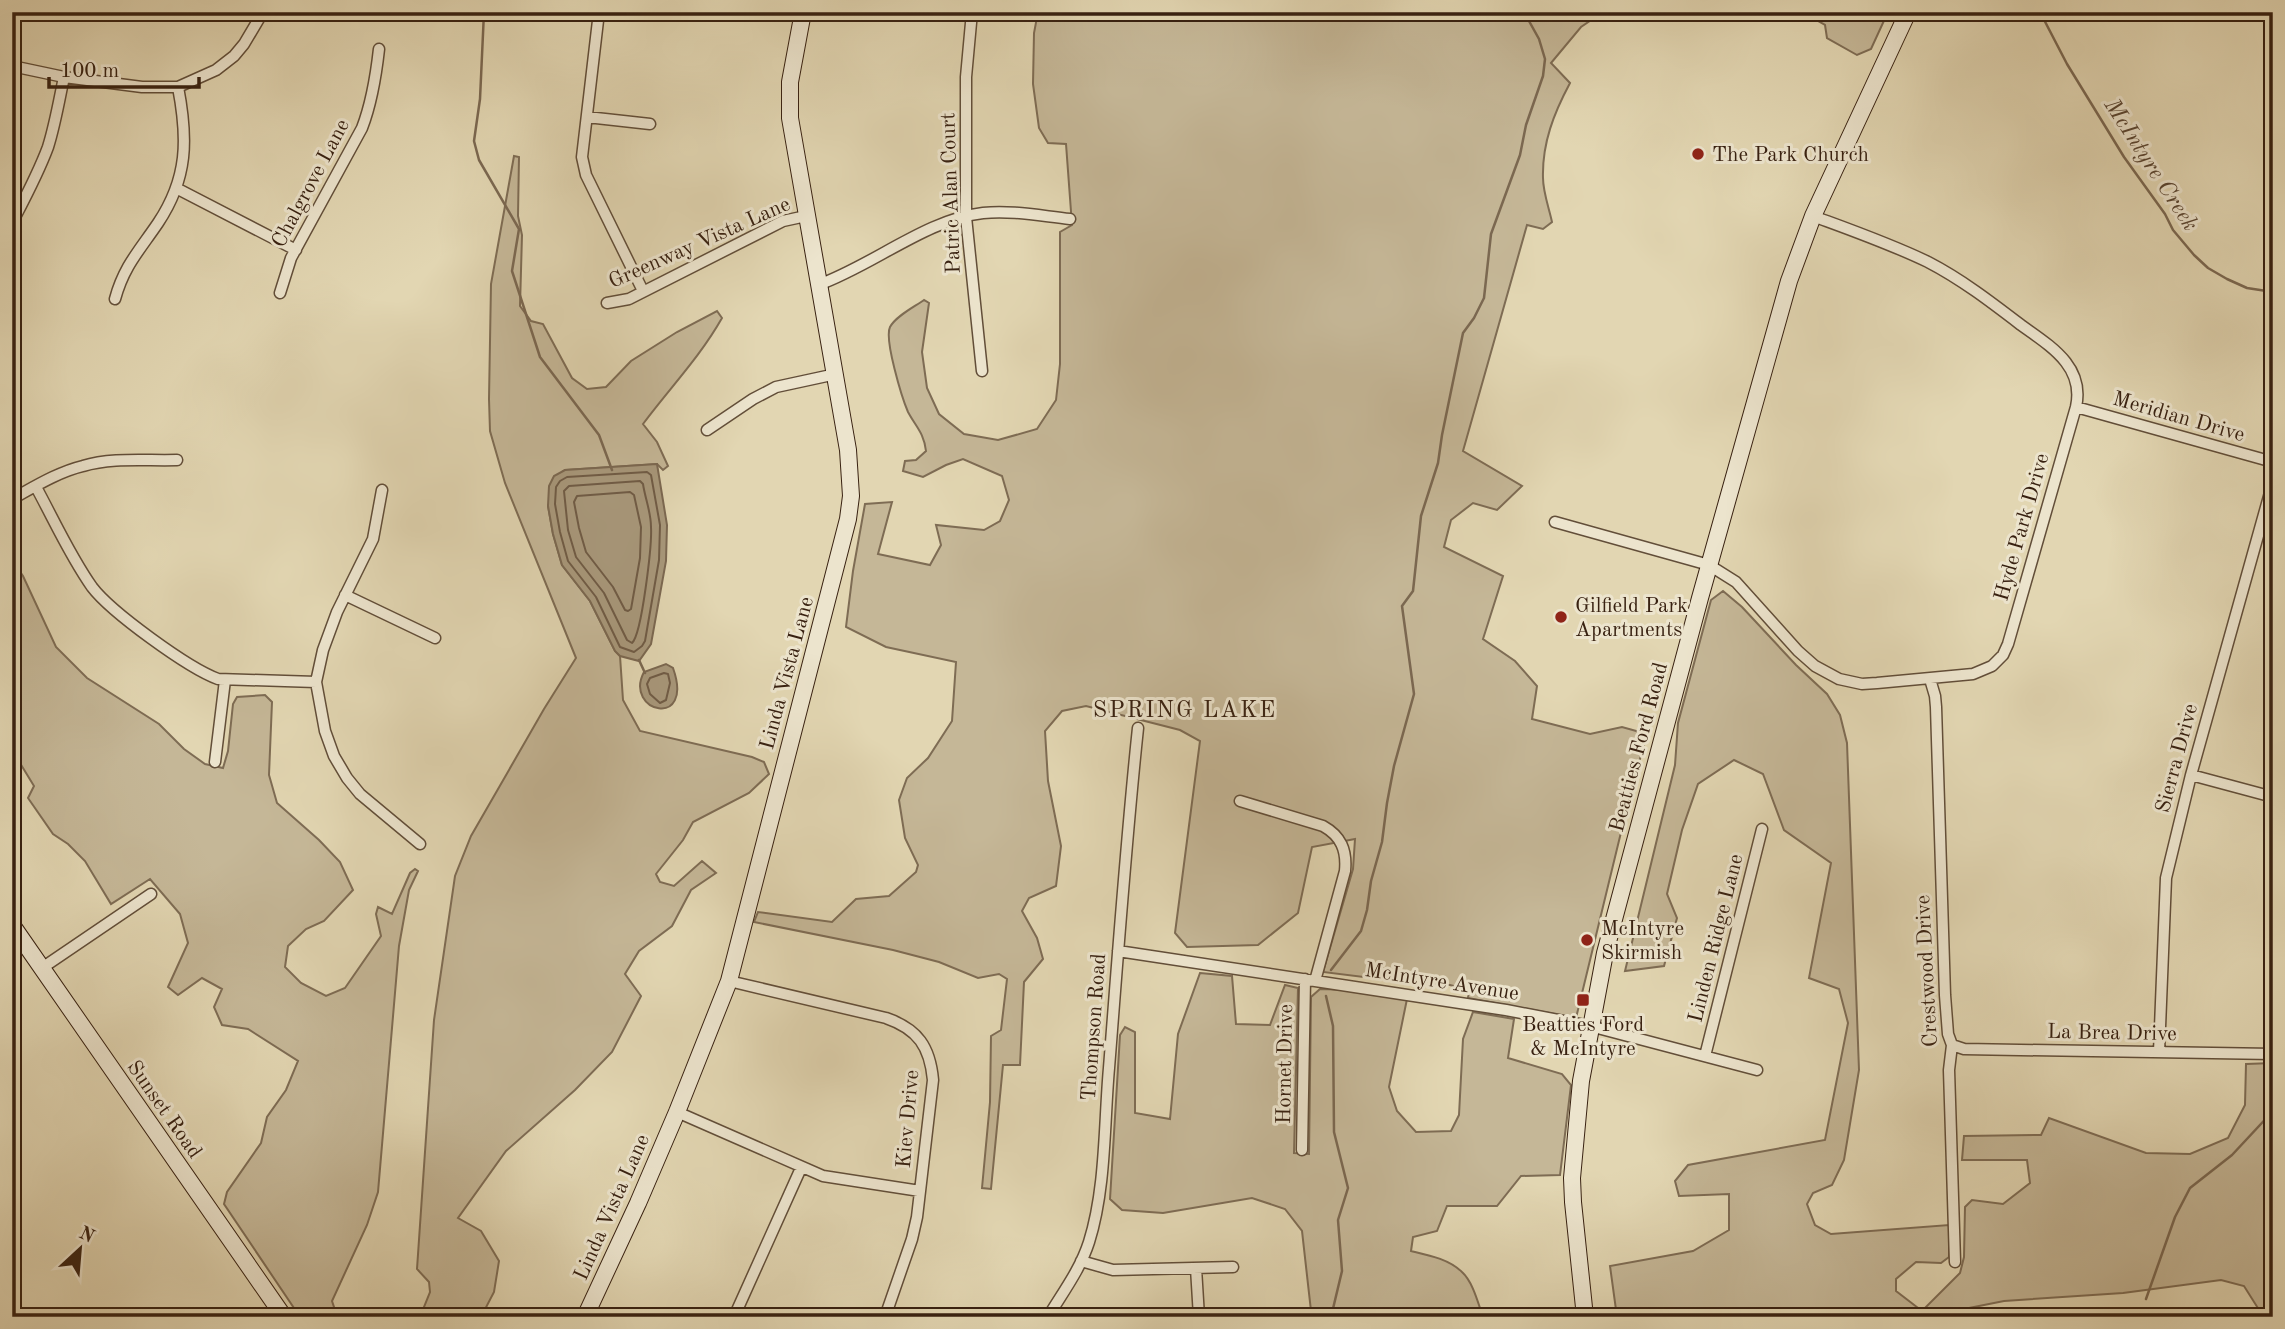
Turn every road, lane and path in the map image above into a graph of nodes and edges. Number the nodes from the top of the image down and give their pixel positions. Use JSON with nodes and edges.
{"nodes":[{"id":1,"x":262,"y":12,"type":"edge"},
{"id":2,"x":599,"y":12,"type":"edge"},
{"id":3,"x":803,"y":12,"type":"edge"},
{"id":4,"x":972,"y":12,"type":"edge"},
{"id":5,"x":1908,"y":12,"type":"edge"},
{"id":6,"x":379,"y":49,"type":"dead end"},
{"id":7,"x":12,"y":66,"type":"edge"},
{"id":8,"x":64,"y":77,"type":"junction"},
{"id":9,"x":178,"y":87,"type":"junction"},
{"id":10,"x":587,"y":117,"type":"junction"},
{"id":11,"x":650,"y":124,"type":"dead end"},
{"id":12,"x":176,"y":188,"type":"junction"},
{"id":13,"x":806,"y":216,"type":"junction"},
{"id":14,"x":1813,"y":216,"type":"junction"},
{"id":15,"x":966,"y":217,"type":"junction"},
{"id":16,"x":1070,"y":219,"type":"dead end"},
{"id":17,"x":12,"y":223,"type":"edge"},
{"id":18,"x":296,"y":250,"type":"junction"},
{"id":19,"x":818,"y":285,"type":"junction"},
{"id":20,"x":643,"y":291,"type":"junction"},
{"id":21,"x":280,"y":293,"type":"dead end"},
{"id":22,"x":115,"y":299,"type":"dead end"},
{"id":23,"x":607,"y":303,"type":"dead end"},
{"id":24,"x":982,"y":371,"type":"dead end"},
{"id":25,"x":836,"y":374,"type":"junction"},
{"id":26,"x":2076,"y":407,"type":"junction"},
{"id":27,"x":707,"y":430,"type":"dead end"},
{"id":28,"x":177,"y":460,"type":"dead end"},
{"id":29,"x":2273,"y":462,"type":"edge"},
{"id":30,"x":2273,"y":482,"type":"edge"},
{"id":31,"x":36,"y":487,"type":"junction"},
{"id":32,"x":382,"y":490,"type":"dead end"},
{"id":33,"x":12,"y":499,"type":"edge"},
{"id":34,"x":1555,"y":522,"type":"dead end"},
{"id":35,"x":1710,"y":565,"type":"junction"},
{"id":36,"x":345,"y":595,"type":"junction"},
{"id":37,"x":435,"y":638,"type":"dead end"},
{"id":38,"x":1930,"y":679,"type":"junction"},
{"id":39,"x":225,"y":680,"type":"junction"},
{"id":40,"x":316,"y":682,"type":"junction"},
{"id":41,"x":1139,"y":728,"type":"dead end"},
{"id":42,"x":215,"y":762,"type":"dead end"},
{"id":43,"x":2191,"y":775,"type":"junction"},
{"id":44,"x":2273,"y":797,"type":"edge"},
{"id":45,"x":1240,"y":801,"type":"dead end"},
{"id":46,"x":1762,"y":829,"type":"dead end"},
{"id":47,"x":420,"y":844,"type":"dead end"},
{"id":48,"x":151,"y":894,"type":"dead end"},
{"id":49,"x":12,"y":926,"type":"edge"},
{"id":50,"x":1118,"y":951,"type":"junction"},
{"id":51,"x":42,"y":968,"type":"junction"},
{"id":52,"x":1310,"y":980,"type":"junction"},
{"id":53,"x":729,"y":981,"type":"junction"},
{"id":54,"x":1590,"y":1026,"type":"junction"},
{"id":55,"x":1952,"y":1045,"type":"junction"},
{"id":56,"x":2159,"y":1052,"type":"junction"},
{"id":57,"x":2273,"y":1054,"type":"edge"},
{"id":58,"x":1705,"y":1056,"type":"junction"},
{"id":59,"x":1757,"y":1070,"type":"dead end"},
{"id":60,"x":677,"y":1112,"type":"junction"},
{"id":61,"x":1302,"y":1150,"type":"dead end"},
{"id":62,"x":801,"y":1168,"type":"junction"},
{"id":63,"x":920,"y":1191,"type":"junction"},
{"id":64,"x":1081,"y":1261,"type":"junction"},
{"id":65,"x":1955,"y":1262,"type":"dead end"},
{"id":66,"x":1233,"y":1267,"type":"dead end"},
{"id":67,"x":1195,"y":1268,"type":"junction"},
{"id":68,"x":284,"y":1317,"type":"edge"},
{"id":69,"x":585,"y":1317,"type":"edge"},
{"id":70,"x":734,"y":1317,"type":"edge"},
{"id":71,"x":885,"y":1317,"type":"edge"},
{"id":72,"x":1048,"y":1317,"type":"edge"},
{"id":73,"x":1199,"y":1317,"type":"edge"},
{"id":74,"x":1585,"y":1317,"type":"edge"}],
"edges":[{"from":1,"to":9,"type":"street"},
{"from":2,"to":10,"type":"street"},
{"from":3,"to":13,"type":"main road","name":"Linda Vista Lane"},
{"from":4,"to":15,"type":"street","name":"Patric Alan Court"},
{"from":5,"to":14,"type":"main road","name":"Beatties Ford Road"},
{"from":6,"to":18,"type":"street","name":"Chalgrove Lane"},
{"from":7,"to":8,"type":"street"},
{"from":8,"to":9,"type":"street"},
{"from":8,"to":17,"type":"street"},
{"from":9,"to":12,"type":"street"},
{"from":10,"to":11,"type":"street"},
{"from":10,"to":20,"type":"street"},
{"from":12,"to":18,"type":"street"},
{"from":12,"to":22,"type":"street"},
{"from":13,"to":19,"type":"main road","name":"Linda Vista Lane"},
{"from":13,"to":20,"type":"street","name":"Greenway Vista Lane"},
{"from":14,"to":26,"type":"street","name":"Hyde Park Drive"},
{"from":14,"to":35,"type":"main road","name":"Beatties Ford Road"},
{"from":15,"to":16,"type":"street"},
{"from":15,"to":19,"type":"street"},
{"from":15,"to":24,"type":"street","name":"Patric Alan Court"},
{"from":18,"to":21,"type":"street","name":"Chalgrove Lane"},
{"from":19,"to":25,"type":"main road","name":"Linda Vista Lane"},
{"from":20,"to":23,"type":"street","name":"Greenway Vista Lane"},
{"from":25,"to":27,"type":"street"},
{"from":25,"to":53,"type":"main road","name":"Linda Vista Lane"},
{"from":26,"to":29,"type":"street","name":"Meridian Drive"},
{"from":26,"to":38,"type":"street","name":"Hyde Park Drive"},
{"from":28,"to":31,"type":"street"},
{"from":30,"to":43,"type":"street","name":"Sierra Drive"},
{"from":31,"to":33,"type":"street"},
{"from":31,"to":39,"type":"street"},
{"from":32,"to":36,"type":"street"},
{"from":34,"to":35,"type":"street","name":"Hyde Park Drive"},
{"from":35,"to":38,"type":"street","name":"Hyde Park Drive"},
{"from":35,"to":54,"type":"main road","name":"Beatties Ford Road"},
{"from":36,"to":37,"type":"street"},
{"from":36,"to":40,"type":"street"},
{"from":38,"to":55,"type":"street","name":"Crestwood Drive"},
{"from":39,"to":40,"type":"street"},
{"from":39,"to":42,"type":"street"},
{"from":40,"to":47,"type":"street"},
{"from":41,"to":50,"type":"street","name":"Thompson Road"},
{"from":43,"to":44,"type":"street"},
{"from":43,"to":56,"type":"street","name":"Sierra Drive"},
{"from":45,"to":52,"type":"street","name":"Hornet Drive"},
{"from":46,"to":58,"type":"street","name":"Linden Ridge Lane"},
{"from":48,"to":51,"type":"street"},
{"from":49,"to":51,"type":"main road","name":"Sunset Road"},
{"from":50,"to":52,"type":"street","name":"McIntyre Avenue"},
{"from":50,"to":64,"type":"street","name":"Thompson Road"},
{"from":51,"to":68,"type":"main road","name":"Sunset Road"},
{"from":52,"to":54,"type":"street","name":"McIntyre Avenue"},
{"from":52,"to":61,"type":"street","name":"Hornet Drive"},
{"from":53,"to":60,"type":"main road","name":"Linda Vista Lane"},
{"from":53,"to":63,"type":"street","name":"Kiev Drive"},
{"from":54,"to":58,"type":"street","name":"McIntyre Avenue"},
{"from":54,"to":74,"type":"main road","name":"Beatties Ford Road"},
{"from":55,"to":56,"type":"street","name":"La Brea Drive"},
{"from":55,"to":65,"type":"street","name":"Crestwood Drive"},
{"from":56,"to":57,"type":"street","name":"La Brea Drive"},
{"from":58,"to":59,"type":"street","name":"McIntyre Avenue"},
{"from":60,"to":62,"type":"street"},
{"from":60,"to":69,"type":"main road","name":"Linda Vista Lane"},
{"from":62,"to":63,"type":"street"},
{"from":62,"to":70,"type":"street"},
{"from":63,"to":71,"type":"street","name":"Kiev Drive"},
{"from":64,"to":67,"type":"street"},
{"from":64,"to":72,"type":"street","name":"Thompson Road"},
{"from":66,"to":67,"type":"street"},
{"from":67,"to":73,"type":"street"}]}
